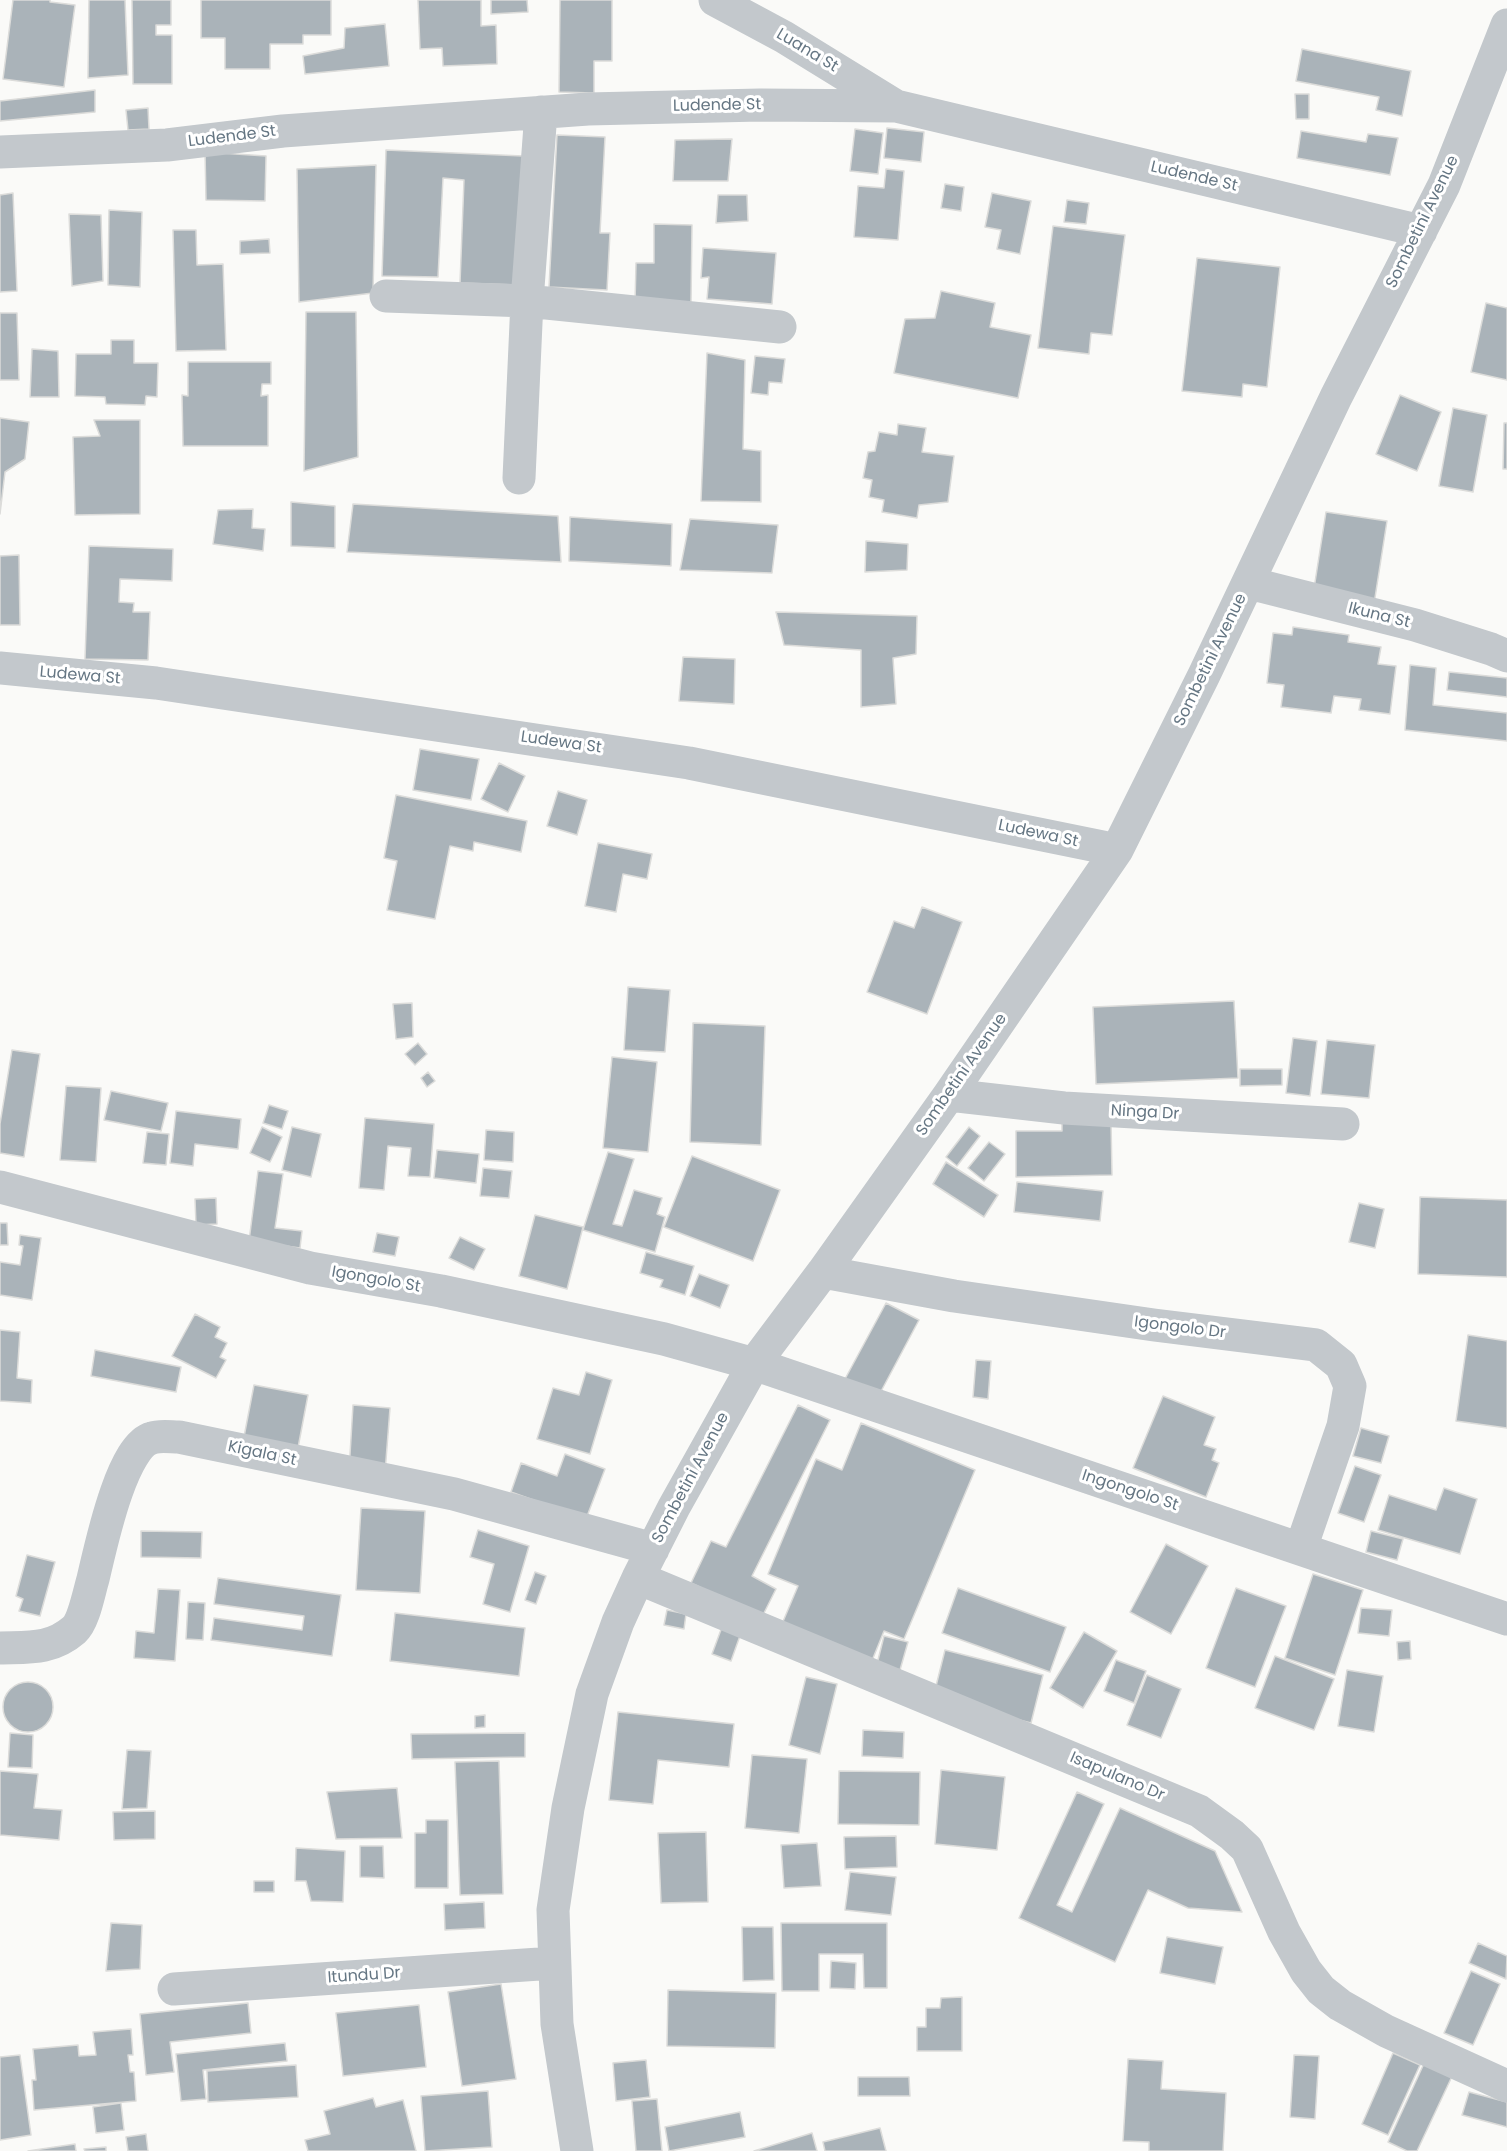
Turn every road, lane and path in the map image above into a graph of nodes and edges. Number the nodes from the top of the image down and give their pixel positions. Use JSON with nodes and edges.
{"nodes":[{"id":1,"x":715,"y":0,"type":"edge"},
{"id":2,"x":1507,"y":25,"type":"edge"},
{"id":3,"x":896,"y":106,"type":"junction"},
{"id":4,"x":541,"y":112,"type":"junction"},
{"id":5,"x":0,"y":152,"type":"edge"},
{"id":6,"x":1421,"y":231,"type":"junction"},
{"id":7,"x":386,"y":296,"type":"dead end"},
{"id":8,"x":527,"y":301,"type":"junction"},
{"id":9,"x":780,"y":327,"type":"dead end"},
{"id":10,"x":519,"y":478,"type":"dead end"},
{"id":11,"x":1249,"y":583,"type":"junction"},
{"id":12,"x":1507,"y":656,"type":"edge"},
{"id":13,"x":0,"y":668,"type":"edge"},
{"id":14,"x":1117,"y":850,"type":"junction"},
{"id":15,"x":949,"y":1095,"type":"junction"},
{"id":16,"x":1343,"y":1124,"type":"dead end"},
{"id":17,"x":0,"y":1187,"type":"edge"},
{"id":18,"x":823,"y":1272,"type":"junction"},
{"id":19,"x":754,"y":1364,"type":"junction"},
{"id":20,"x":1301,"y":1548,"type":"junction"},
{"id":21,"x":653,"y":1549,"type":"junction"},
{"id":22,"x":638,"y":1578,"type":"junction"},
{"id":23,"x":1507,"y":1619,"type":"edge"},
{"id":24,"x":0,"y":1648,"type":"edge"},
{"id":25,"x":554,"y":1963,"type":"junction"},
{"id":26,"x":174,"y":1989,"type":"dead end"},
{"id":27,"x":1507,"y":2086,"type":"edge"},
{"id":28,"x":577,"y":2151,"type":"edge"}],
"edges":[{"from":1,"to":3,"type":"street","name":"Luana St"},
{"from":2,"to":6,"type":"street","name":"Sombetini Avenue"},
{"from":3,"to":4,"type":"street","name":"Ludende St"},
{"from":3,"to":6,"type":"street","name":"Ludende St"},
{"from":4,"to":5,"type":"street","name":"Ludende St"},
{"from":4,"to":8,"type":"street"},
{"from":6,"to":11,"type":"street","name":"Sombetini Avenue"},
{"from":7,"to":8,"type":"street"},
{"from":8,"to":9,"type":"street"},
{"from":8,"to":10,"type":"street"},
{"from":11,"to":12,"type":"street","name":"Ikuna St"},
{"from":11,"to":14,"type":"street","name":"Sombetini Avenue"},
{"from":13,"to":14,"type":"street","name":"Ludewa St"},
{"from":14,"to":15,"type":"street","name":"Sombetini Avenue"},
{"from":15,"to":16,"type":"street","name":"Ninga Dr"},
{"from":15,"to":18,"type":"street","name":"Sombetini Avenue"},
{"from":17,"to":19,"type":"street","name":"Igongolo St"},
{"from":18,"to":19,"type":"street","name":"Sombetini Avenue"},
{"from":18,"to":20,"type":"street","name":"Igongolo Dr"},
{"from":19,"to":20,"type":"street","name":"Ingongolo St"},
{"from":19,"to":21,"type":"street","name":"Sombetini Avenue"},
{"from":20,"to":23,"type":"street","name":"Ingongolo St"},
{"from":21,"to":22,"type":"street","name":"Sombetini Avenue"},
{"from":21,"to":24,"type":"street","name":"Kigala St"},
{"from":22,"to":25,"type":"street","name":"Sombetini Avenue"},
{"from":22,"to":27,"type":"street","name":"Isapulano Dr"},
{"from":25,"to":26,"type":"street","name":"Itundu Dr"},
{"from":25,"to":28,"type":"street","name":"Sombetini Avenue"}]}
